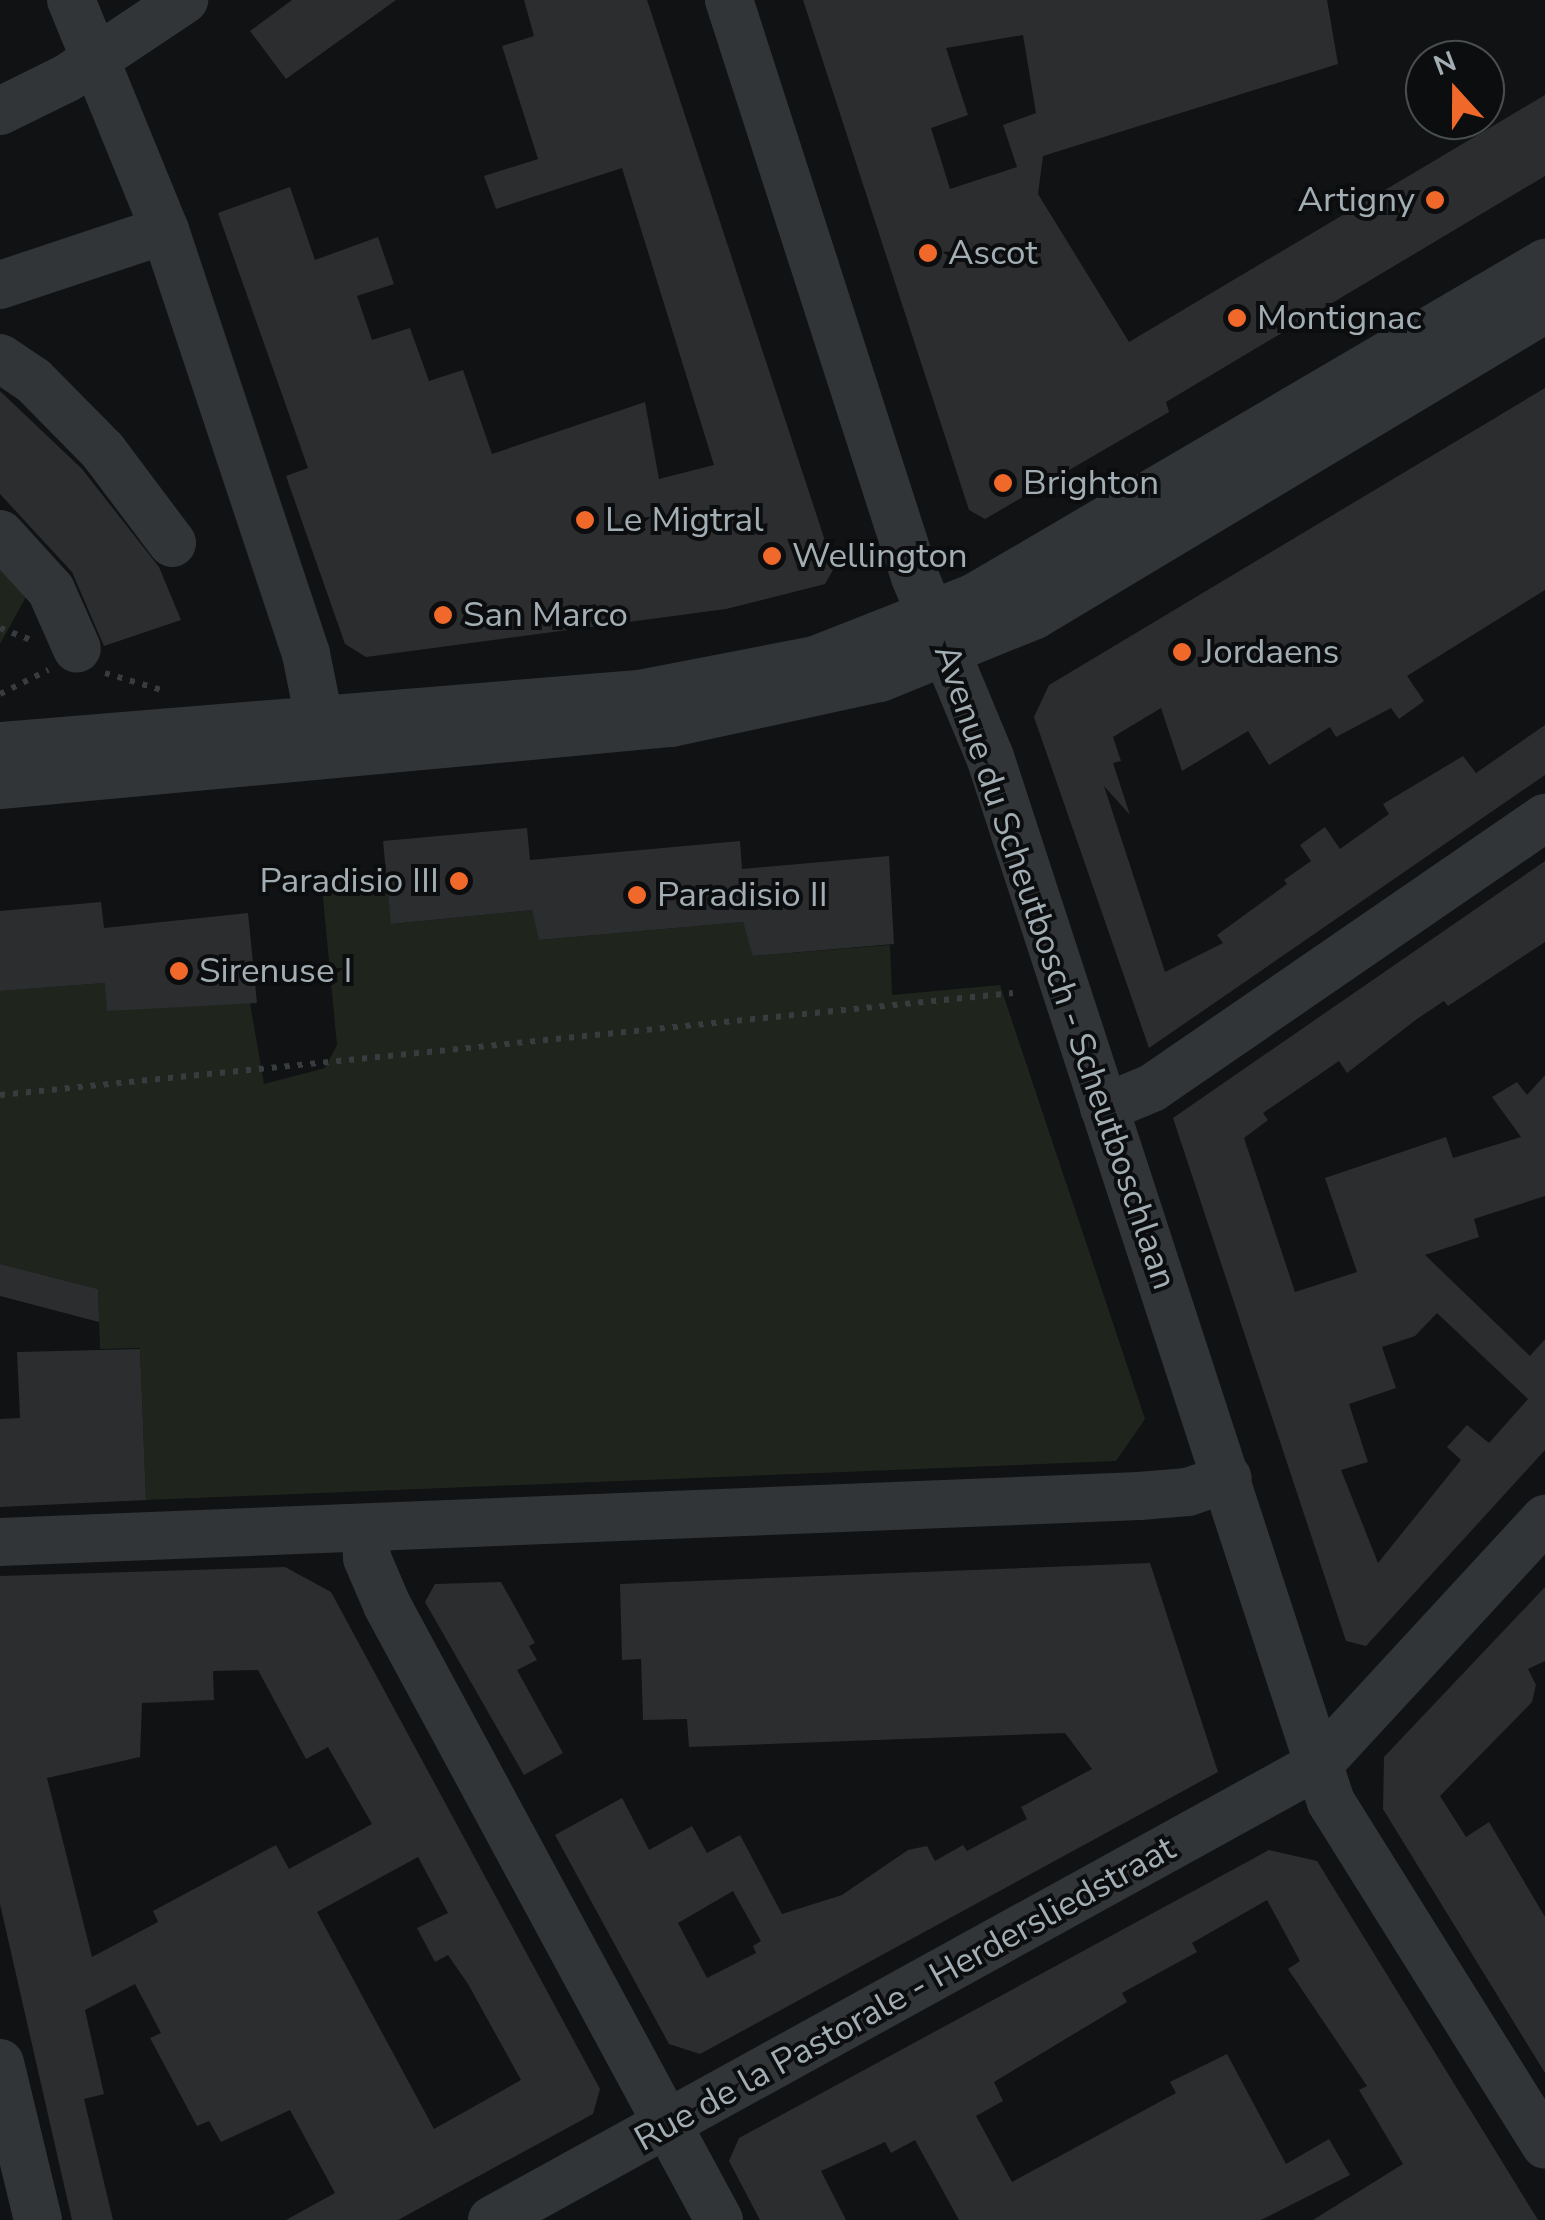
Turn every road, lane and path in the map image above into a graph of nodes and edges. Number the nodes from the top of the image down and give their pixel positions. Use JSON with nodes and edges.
{"nodes":[{"id":1,"x":72,"y":0,"type":"edge"},
{"id":2,"x":184,"y":0,"type":"edge"},
{"id":3,"x":729,"y":0,"type":"edge"},
{"id":4,"x":97,"y":60,"type":"junction"},
{"id":5,"x":0,"y":110,"type":"edge"},
{"id":6,"x":165,"y":230,"type":"junction"},
{"id":7,"x":1545,"y":263,"type":"edge"},
{"id":8,"x":0,"y":284,"type":"edge"},
{"id":9,"x":1545,"y":309,"type":"edge"},
{"id":10,"x":0,"y":358,"type":"edge"},
{"id":11,"x":0,"y":534,"type":"edge"},
{"id":12,"x":172,"y":543,"type":"dead end"},
{"id":13,"x":0,"y":628,"type":"edge"},
{"id":14,"x":15,"y":634,"type":"dead end"},
{"id":15,"x":942,"y":634,"type":"junction"},
{"id":16,"x":64,"y":658,"type":"joint"},
{"id":17,"x":130,"y":679,"type":"dead end"},
{"id":18,"x":0,"y":694,"type":"edge"},
{"id":19,"x":182,"y":696,"type":"dead end"},
{"id":20,"x":323,"y":736,"type":"junction"},
{"id":21,"x":0,"y":746,"type":"edge"},
{"id":22,"x":0,"y":784,"type":"edge"},
{"id":23,"x":1545,"y":818,"type":"edge"},
{"id":24,"x":1013,"y":993,"type":"dead end"},
{"id":25,"x":0,"y":1094,"type":"edge"},
{"id":26,"x":1104,"y":1108,"type":"junction"},
{"id":27,"x":1228,"y":1478,"type":"junction"},
{"id":28,"x":1545,"y":1518,"type":"edge"},
{"id":29,"x":365,"y":1528,"type":"junction"},
{"id":30,"x":0,"y":1542,"type":"edge"},
{"id":31,"x":1318,"y":1765,"type":"junction"},
{"id":32,"x":0,"y":2062,"type":"edge"},
{"id":33,"x":667,"y":2125,"type":"junction"},
{"id":34,"x":1545,"y":2145,"type":"edge"},
{"id":35,"x":38,"y":2220,"type":"edge"},
{"id":36,"x":492,"y":2220,"type":"edge"},
{"id":37,"x":719,"y":2220,"type":"edge"}],
"edges":[{"from":1,"to":4,"type":"street"},
{"from":2,"to":4,"type":"street"},
{"from":3,"to":15,"type":"street","name":"Avenue du Scheutbosch - Scheutboschlaan"},
{"from":4,"to":5,"type":"street"},
{"from":4,"to":6,"type":"street"},
{"from":6,"to":8,"type":"street"},
{"from":6,"to":20,"type":"street"},
{"from":7,"to":15,"type":"street"},
{"from":9,"to":15,"type":"street"},
{"from":10,"to":12,"type":"street"},
{"from":11,"to":16,"type":"street"},
{"from":13,"to":14,"type":"path"},
{"from":15,"to":20,"type":"street"},
{"from":15,"to":26,"type":"street","name":"Avenue du Scheutbosch - Scheutboschlaan"},
{"from":16,"to":18,"type":"path"},
{"from":17,"to":19,"type":"path"},
{"from":20,"to":21,"type":"street"},
{"from":20,"to":22,"type":"street"},
{"from":23,"to":26,"type":"street"},
{"from":24,"to":25,"type":"path"},
{"from":26,"to":27,"type":"street","name":"Avenue du Scheutbosch - Scheutboschlaan"},
{"from":27,"to":29,"type":"street"},
{"from":27,"to":31,"type":"street","name":"Avenue du Scheutbosch - Scheutboschlaan"},
{"from":28,"to":31,"type":"street","name":"Rue de la Pastorale - Herdersliedstraat"},
{"from":29,"to":30,"type":"street"},
{"from":29,"to":33,"type":"street"},
{"from":31,"to":33,"type":"street","name":"Rue de la Pastorale - Herdersliedstraat"},
{"from":31,"to":34,"type":"street","name":"Avenue du Scheutbosch - Scheutboschlaan"},
{"from":32,"to":35,"type":"street"},
{"from":33,"to":36,"type":"street","name":"Rue de la Pastorale - Herdersliedstraat"},
{"from":33,"to":37,"type":"street"}]}
